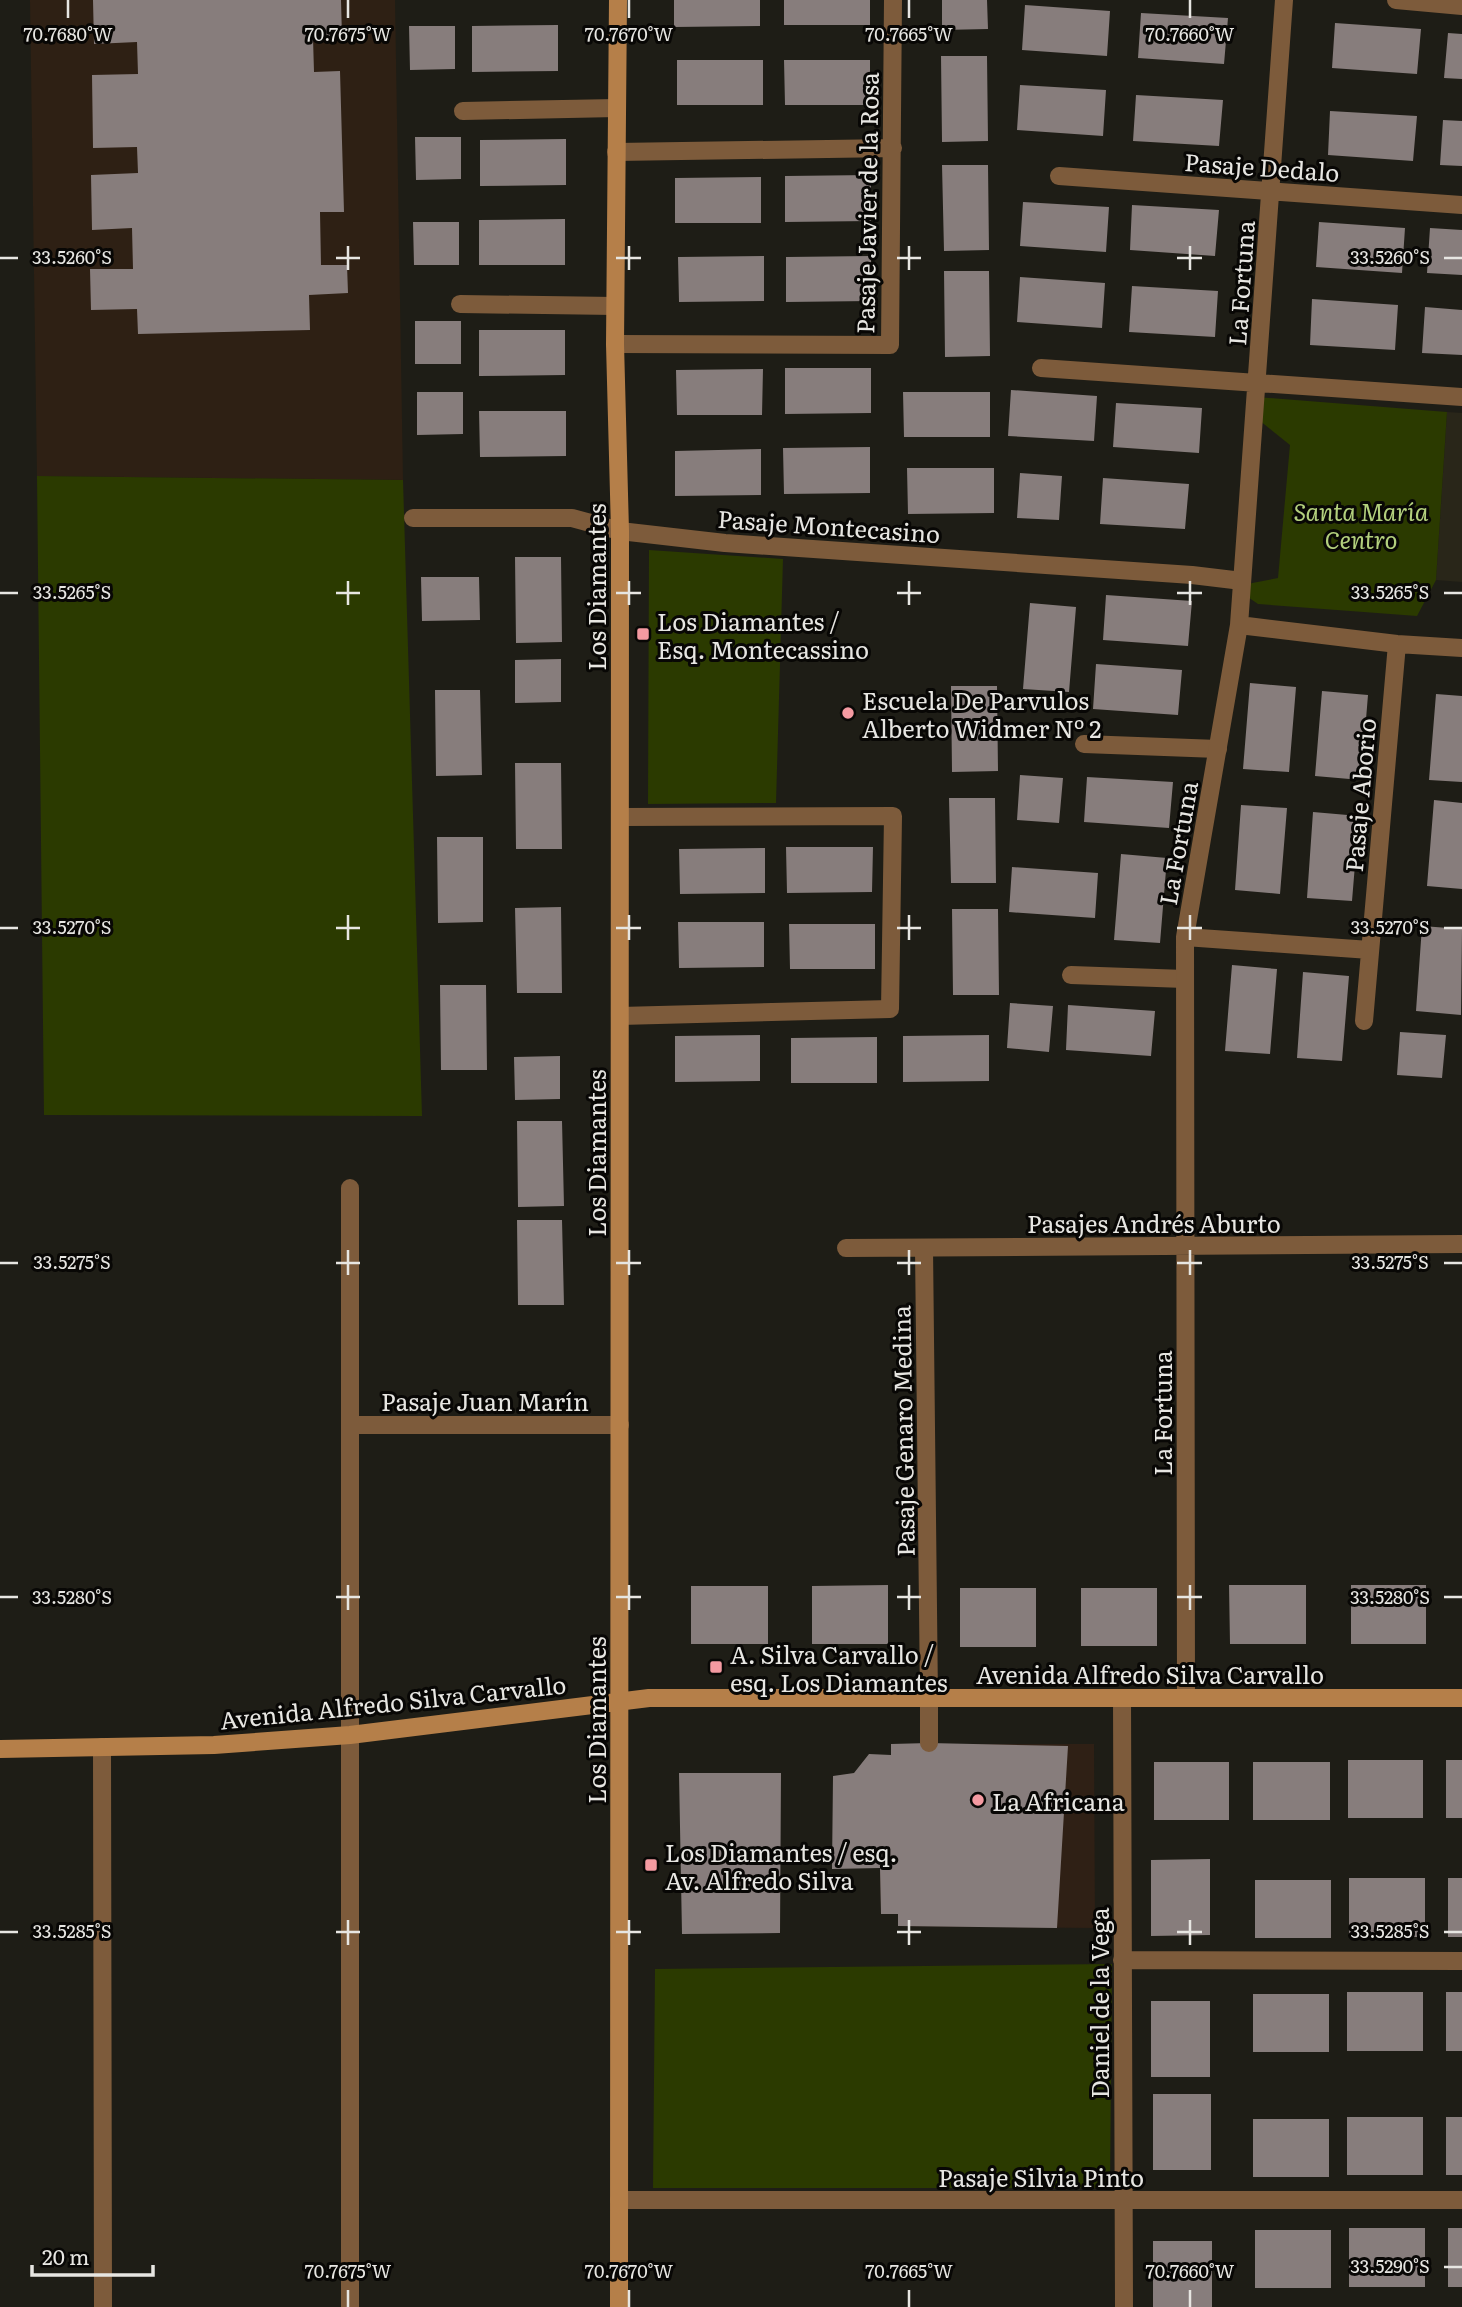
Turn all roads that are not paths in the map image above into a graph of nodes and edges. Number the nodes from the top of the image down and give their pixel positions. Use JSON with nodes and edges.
{"nodes":[{"id":1,"x":618,"y":0,"type":"edge"},
{"id":2,"x":893,"y":0,"type":"edge"},
{"id":3,"x":1284,"y":0,"type":"edge"},
{"id":4,"x":1396,"y":0,"type":"edge"},
{"id":5,"x":1462,"y":6,"type":"edge"},
{"id":6,"x":617,"y":108,"type":"junction"},
{"id":7,"x":463,"y":110,"type":"dead end"},
{"id":8,"x":893,"y":148,"type":"junction"},
{"id":9,"x":616,"y":152,"type":"junction"},
{"id":10,"x":1059,"y":176,"type":"dead end"},
{"id":11,"x":1271,"y":192,"type":"junction"},
{"id":12,"x":1462,"y":205,"type":"edge"},
{"id":13,"x":460,"y":304,"type":"dead end"},
{"id":14,"x":615,"y":306,"type":"junction"},
{"id":15,"x":615,"y":344,"type":"junction"},
{"id":16,"x":1041,"y":368,"type":"dead end"},
{"id":17,"x":1257,"y":383,"type":"junction"},
{"id":18,"x":1462,"y":397,"type":"edge"},
{"id":19,"x":413,"y":518,"type":"dead end"},
{"id":20,"x":620,"y":531,"type":"junction"},
{"id":21,"x":1242,"y":581,"type":"junction"},
{"id":22,"x":1239,"y":625,"type":"junction"},
{"id":23,"x":1396,"y":644,"type":"junction"},
{"id":24,"x":1462,"y":648,"type":"edge"},
{"id":25,"x":1084,"y":744,"type":"dead end"},
{"id":26,"x":1218,"y":750,"type":"junction"},
{"id":27,"x":620,"y":817,"type":"junction"},
{"id":28,"x":1185,"y":937,"type":"junction"},
{"id":29,"x":1370,"y":950,"type":"junction"},
{"id":30,"x":1071,"y":975,"type":"dead end"},
{"id":31,"x":1185,"y":979,"type":"junction"},
{"id":32,"x":620,"y":1016,"type":"junction"},
{"id":33,"x":1364,"y":1021,"type":"dead end"},
{"id":34,"x":350,"y":1188,"type":"dead end"},
{"id":35,"x":1462,"y":1244,"type":"edge"},
{"id":36,"x":1186,"y":1247,"type":"junction"},
{"id":37,"x":846,"y":1248,"type":"dead end"},
{"id":38,"x":924,"y":1248,"type":"junction"},
{"id":39,"x":350,"y":1425,"type":"junction"},
{"id":40,"x":620,"y":1425,"type":"junction"},
{"id":41,"x":929,"y":1698,"type":"junction"},
{"id":42,"x":1122,"y":1698,"type":"junction"},
{"id":43,"x":1186,"y":1698,"type":"junction"},
{"id":44,"x":1462,"y":1698,"type":"edge"},
{"id":45,"x":620,"y":1700,"type":"junction"},
{"id":46,"x":350,"y":1735,"type":"junction"},
{"id":47,"x":929,"y":1744,"type":"dead end"},
{"id":48,"x":102,"y":1748,"type":"junction"},
{"id":49,"x":0,"y":1749,"type":"edge"},
{"id":50,"x":1122,"y":1961,"type":"junction"},
{"id":51,"x":1462,"y":1961,"type":"edge"},
{"id":52,"x":619,"y":2200,"type":"junction"},
{"id":53,"x":1123,"y":2200,"type":"junction"},
{"id":54,"x":1462,"y":2200,"type":"edge"},
{"id":55,"x":103,"y":2307,"type":"edge"},
{"id":56,"x":350,"y":2307,"type":"edge"},
{"id":57,"x":619,"y":2307,"type":"edge"},
{"id":58,"x":1124,"y":2307,"type":"edge"}],
"edges":[{"from":1,"to":6,"type":"street","name":"Los Diamantes"},
{"from":2,"to":8,"type":"street","name":"Pasaje Javier de la Rosa"},
{"from":3,"to":11,"type":"street","name":"La Fortuna"},
{"from":4,"to":5,"type":"street"},
{"from":6,"to":7,"type":"street"},
{"from":6,"to":9,"type":"street","name":"Los Diamantes"},
{"from":8,"to":9,"type":"street"},
{"from":8,"to":15,"type":"street","name":"Pasaje Javier de la Rosa"},
{"from":9,"to":14,"type":"street","name":"Los Diamantes"},
{"from":10,"to":11,"type":"street","name":"Pasaje Dedalo"},
{"from":11,"to":12,"type":"street","name":"Pasaje Dedalo"},
{"from":11,"to":17,"type":"street","name":"La Fortuna"},
{"from":13,"to":14,"type":"street"},
{"from":14,"to":15,"type":"street","name":"Los Diamantes"},
{"from":15,"to":20,"type":"street","name":"Los Diamantes"},
{"from":16,"to":17,"type":"street"},
{"from":17,"to":18,"type":"street"},
{"from":17,"to":21,"type":"street","name":"La Fortuna"},
{"from":19,"to":20,"type":"street","name":"Pasaje Montecasino"},
{"from":20,"to":21,"type":"street","name":"Pasaje Montecasino"},
{"from":20,"to":27,"type":"street","name":"Los Diamantes"},
{"from":21,"to":22,"type":"street","name":"La Fortuna"},
{"from":22,"to":23,"type":"street"},
{"from":22,"to":26,"type":"street","name":"La Fortuna"},
{"from":23,"to":24,"type":"street"},
{"from":23,"to":29,"type":"street","name":"Pasaje Aborio"},
{"from":25,"to":26,"type":"street"},
{"from":26,"to":28,"type":"street","name":"La Fortuna"},
{"from":27,"to":32,"type":"street","name":"Los Diamantes"},
{"from":27,"to":32,"type":"street"},
{"from":28,"to":29,"type":"street"},
{"from":28,"to":31,"type":"street","name":"La Fortuna"},
{"from":29,"to":33,"type":"street","name":"Pasaje Aborio"},
{"from":30,"to":31,"type":"street"},
{"from":31,"to":36,"type":"street","name":"La Fortuna"},
{"from":32,"to":40,"type":"street","name":"Los Diamantes"},
{"from":34,"to":39,"type":"street"},
{"from":35,"to":36,"type":"street","name":"Pasajes Andrés Aburto"},
{"from":36,"to":38,"type":"street","name":"Pasajes Andrés Aburto"},
{"from":36,"to":43,"type":"street","name":"La Fortuna"},
{"from":37,"to":38,"type":"street","name":"Pasajes Andrés Aburto"},
{"from":38,"to":41,"type":"street","name":"Pasaje Genaro Medina"},
{"from":39,"to":40,"type":"street","name":"Pasaje Juan Marín"},
{"from":39,"to":46,"type":"street"},
{"from":40,"to":45,"type":"street","name":"Los Diamantes"},
{"from":41,"to":42,"type":"street","name":"Avenida Alfredo Silva Carvallo"},
{"from":41,"to":45,"type":"street","name":"Avenida Alfredo Silva Carvallo"},
{"from":41,"to":47,"type":"street","name":"Pasaje Genaro Medina"},
{"from":42,"to":43,"type":"street","name":"Avenida Alfredo Silva Carvallo"},
{"from":42,"to":50,"type":"street","name":"Daniel de la Vega"},
{"from":43,"to":44,"type":"street","name":"Avenida Alfredo Silva Carvallo"},
{"from":45,"to":46,"type":"street","name":"Avenida Alfredo Silva Carvallo"},
{"from":45,"to":52,"type":"street","name":"Los Diamantes"},
{"from":46,"to":48,"type":"street","name":"Avenida Alfredo Silva Carvallo"},
{"from":46,"to":56,"type":"street"},
{"from":48,"to":49,"type":"street","name":"Avenida Alfredo Silva Carvallo"},
{"from":48,"to":55,"type":"street"},
{"from":50,"to":51,"type":"street"},
{"from":50,"to":53,"type":"street","name":"Daniel de la Vega"},
{"from":52,"to":53,"type":"street","name":"Pasaje Silvia Pinto"},
{"from":52,"to":57,"type":"street","name":"Los Diamantes"},
{"from":53,"to":54,"type":"street","name":"Pasaje Silvia Pinto"},
{"from":53,"to":58,"type":"street","name":"Daniel de la Vega"}]}
